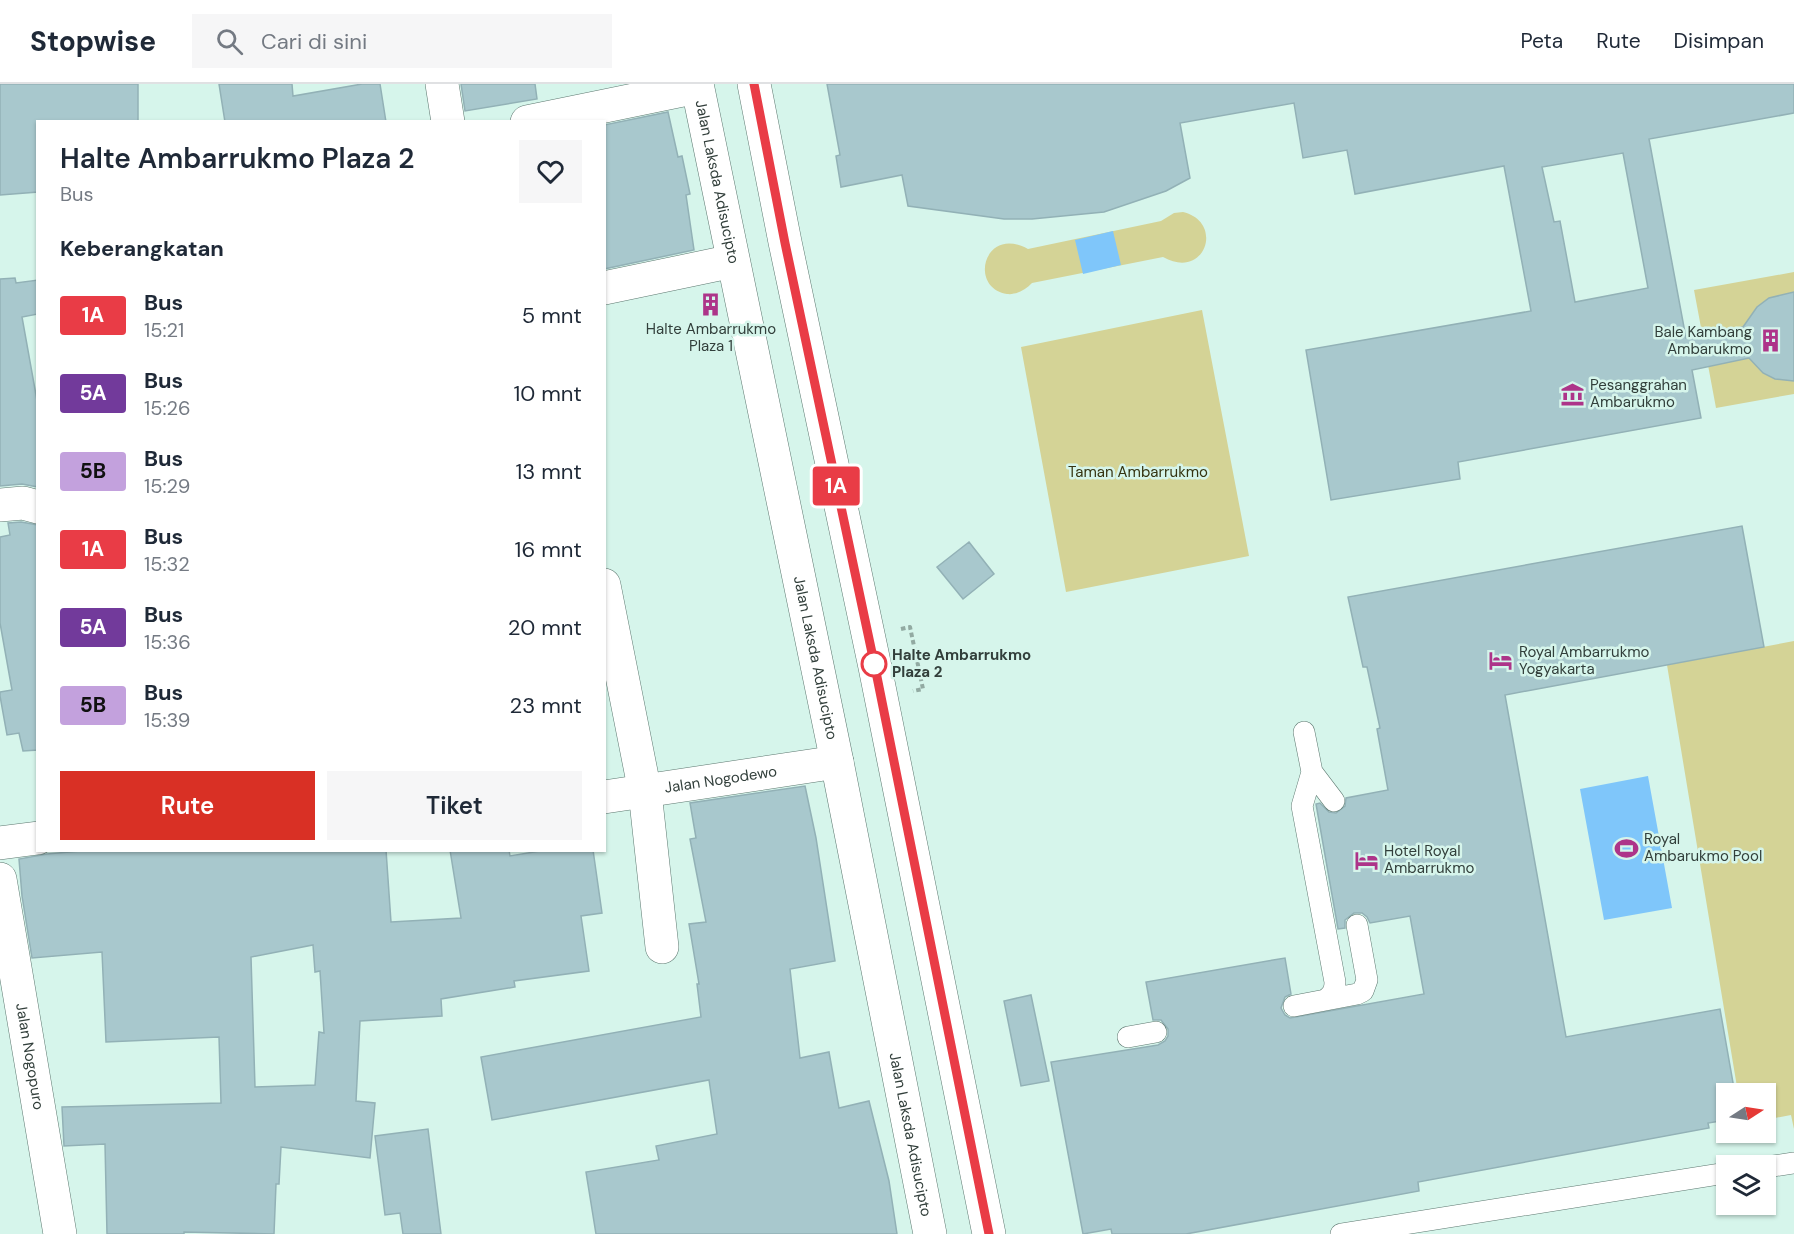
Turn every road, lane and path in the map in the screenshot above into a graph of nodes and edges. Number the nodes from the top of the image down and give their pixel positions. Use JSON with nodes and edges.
{"nodes":[{"id":1,"x":442,"y":84,"type":"edge"},
{"id":2,"x":754,"y":84,"type":"edge"},
{"id":3,"x":697,"y":86,"type":"edge"},
{"id":4,"x":448,"y":120,"type":"edge"},
{"id":5,"x":536,"y":120,"type":"edge"},
{"id":6,"x":733,"y":261,"type":"junction"},
{"id":7,"x":606,"y":288,"type":"edge"},
{"id":8,"x":0,"y":505,"type":"edge"},
{"id":9,"x":36,"y":506,"type":"edge"},
{"id":10,"x":606,"y":595,"type":"edge"},
{"id":11,"x":1304,"y":732,"type":"dead end"},
{"id":12,"x":837,"y":762,"type":"junction"},
{"id":13,"x":1312,"y":772,"type":"junction"},
{"id":14,"x":645,"y":792,"type":"junction"},
{"id":15,"x":606,"y":797,"type":"edge"},
{"id":16,"x":1334,"y":801,"type":"dead end"},
{"id":17,"x":36,"y":838,"type":"edge"},
{"id":18,"x":0,"y":843,"type":"edge"},
{"id":19,"x":0,"y":879,"type":"edge"},
{"id":20,"x":1357,"y":925,"type":"dead end"},
{"id":21,"x":662,"y":947,"type":"dead end"},
{"id":22,"x":1324,"y":1000,"type":"junction"},
{"id":23,"x":1294,"y":1006,"type":"dead end"},
{"id":24,"x":1156,"y":1032,"type":"dead end"},
{"id":25,"x":1128,"y":1037,"type":"dead end"},
{"id":26,"x":1794,"y":1163,"type":"edge"},
{"id":27,"x":1776,"y":1166,"type":"edge"},
{"id":28,"x":1716,"y":1175,"type":"edge"},
{"id":29,"x":60,"y":1234,"type":"edge"},
{"id":30,"x":930,"y":1234,"type":"edge"},
{"id":31,"x":989,"y":1234,"type":"edge"},
{"id":32,"x":1341,"y":1234,"type":"edge"}],
"edges":[{"from":1,"to":4,"type":"main road"},
{"from":2,"to":31,"type":"main road"},
{"from":3,"to":5,"type":"main road"},
{"from":3,"to":6,"type":"main road","name":"Jalan Laksda Adisucipto"},
{"from":6,"to":7,"type":"main road"},
{"from":6,"to":12,"type":"main road","name":"Jalan Laksda Adisucipto"},
{"from":8,"to":9,"type":"main road"},
{"from":10,"to":14,"type":"main road"},
{"from":11,"to":13,"type":"lane"},
{"from":12,"to":14,"type":"main road","name":"Jalan Nogodewo"},
{"from":12,"to":30,"type":"main road","name":"Jalan Laksda Adisucipto"},
{"from":13,"to":16,"type":"lane"},
{"from":13,"to":22,"type":"lane"},
{"from":14,"to":15,"type":"main road","name":"Jalan Nogodewo"},
{"from":14,"to":21,"type":"main road"},
{"from":17,"to":18,"type":"main road"},
{"from":19,"to":29,"type":"main road","name":"Jalan Nogopuro"},
{"from":20,"to":22,"type":"lane"},
{"from":22,"to":23,"type":"lane"},
{"from":24,"to":25,"type":"lane"},
{"from":26,"to":27,"type":"lane"},
{"from":28,"to":32,"type":"lane"}]}
